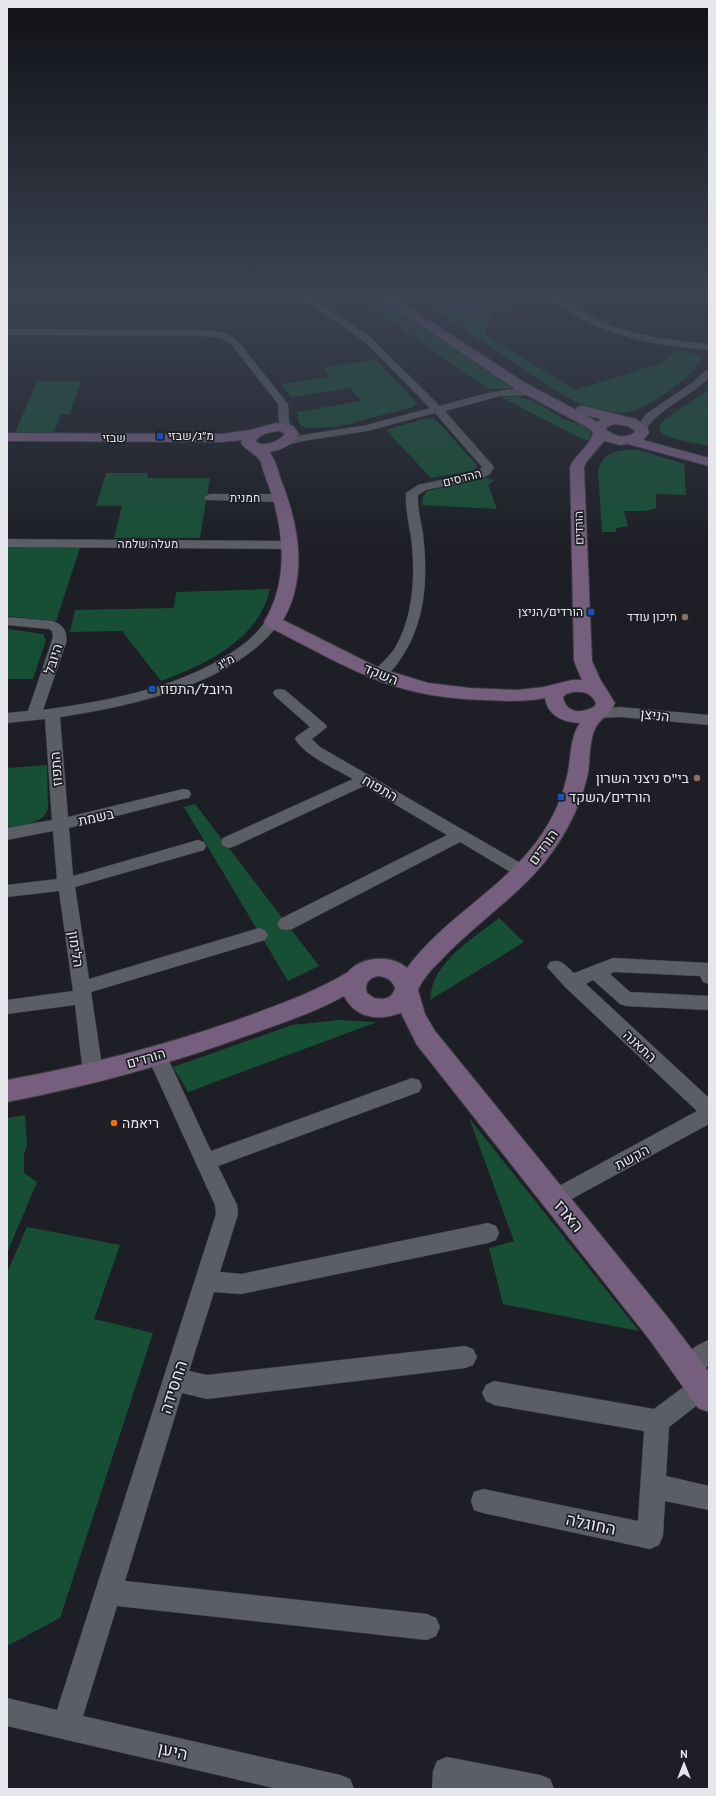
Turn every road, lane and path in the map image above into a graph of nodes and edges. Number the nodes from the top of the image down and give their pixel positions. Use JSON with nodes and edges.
{"nodes":[{"id":1,"x":262,"y":377,"type":"edge"},
{"id":2,"x":404,"y":377,"type":"edge"},
{"id":3,"x":507,"y":377,"type":"edge"},
{"id":4,"x":523,"y":377,"type":"edge"},
{"id":5,"x":704,"y":377,"type":"edge"},
{"id":6,"x":530,"y":392,"type":"junction"},
{"id":7,"x":438,"y":410,"type":"junction"},
{"id":8,"x":656,"y":411,"type":"junction"},
{"id":9,"x":284,"y":413,"type":"junction"},
{"id":10,"x":620,"y":420,"type":"junction"},
{"id":11,"x":288,"y":430,"type":"junction"},
{"id":12,"x":600,"y":430,"type":"junction"},
{"id":13,"x":642,"y":431,"type":"junction"},
{"id":14,"x":323,"y":435,"type":"junction"},
{"id":15,"x":7,"y":437,"type":"edge"},
{"id":16,"x":256,"y":439,"type":"junction"},
{"id":17,"x":626,"y":440,"type":"junction"},
{"id":18,"x":280,"y":445,"type":"junction"},
{"id":19,"x":592,"y":448,"type":"junction"},
{"id":20,"x":709,"y":457,"type":"edge"},
{"id":21,"x":268,"y":462,"type":"junction"},
{"id":22,"x":709,"y":462,"type":"edge"},
{"id":23,"x":210,"y":498,"type":"dead end"},
{"id":24,"x":280,"y":498,"type":"junction"},
{"id":25,"x":7,"y":543,"type":"edge"},
{"id":26,"x":289,"y":545,"type":"junction"},
{"id":27,"x":7,"y":621,"type":"edge"},
{"id":28,"x":273,"y":622,"type":"junction"},
{"id":29,"x":583,"y":661,"type":"junction"},
{"id":30,"x":379,"y":674,"type":"junction"},
{"id":31,"x":563,"y":688,"type":"junction"},
{"id":32,"x":280,"y":693,"type":"dead end"},
{"id":33,"x":498,"y":695,"type":"junction"},
{"id":34,"x":600,"y":704,"type":"junction"},
{"id":35,"x":562,"y":711,"type":"junction"},
{"id":36,"x":52,"y":713,"type":"junction"},
{"id":37,"x":709,"y":714,"type":"edge"},
{"id":38,"x":34,"y":716,"type":"junction"},
{"id":39,"x":7,"y":718,"type":"edge"},
{"id":40,"x":709,"y":720,"type":"edge"},
{"id":41,"x":581,"y":744,"type":"junction"},
{"id":42,"x":366,"y":779,"type":"junction"},
{"id":43,"x":183,"y":794,"type":"dead end"},
{"id":44,"x":60,"y":825,"type":"junction"},
{"id":45,"x":7,"y":834,"type":"edge"},
{"id":46,"x":460,"y":835,"type":"junction"},
{"id":47,"x":229,"y":842,"type":"dead end"},
{"id":48,"x":198,"y":846,"type":"dead end"},
{"id":49,"x":524,"y":872,"type":"junction"},
{"id":50,"x":66,"y":884,"type":"junction"},
{"id":51,"x":7,"y":891,"type":"edge"},
{"id":52,"x":286,"y":924,"type":"dead end"},
{"id":53,"x":463,"y":924,"type":"junction"},
{"id":54,"x":259,"y":935,"type":"dead end"},
{"id":55,"x":380,"y":967,"type":"junction"},
{"id":56,"x":556,"y":967,"type":"dead end"},
{"id":57,"x":596,"y":972,"type":"junction"},
{"id":58,"x":709,"y":977,"type":"edge"},
{"id":59,"x":357,"y":978,"type":"junction"},
{"id":60,"x":571,"y":982,"type":"junction"},
{"id":61,"x":407,"y":989,"type":"junction"},
{"id":62,"x":83,"y":992,"type":"junction"},
{"id":63,"x":709,"y":1003,"type":"edge"},
{"id":64,"x":7,"y":1007,"type":"edge"},
{"id":65,"x":373,"y":1007,"type":"junction"},
{"id":66,"x":282,"y":1013,"type":"junction"},
{"id":67,"x":426,"y":1038,"type":"junction"},
{"id":68,"x":157,"y":1056,"type":"junction"},
{"id":69,"x":93,"y":1073,"type":"junction"},
{"id":70,"x":412,"y":1086,"type":"dead end"},
{"id":71,"x":7,"y":1090,"type":"edge"},
{"id":72,"x":709,"y":1110,"type":"edge"},
{"id":73,"x":709,"y":1114,"type":"edge"},
{"id":74,"x":206,"y":1162,"type":"junction"},
{"id":75,"x":556,"y":1199,"type":"junction"},
{"id":76,"x":488,"y":1233,"type":"dead end"},
{"id":77,"x":207,"y":1281,"type":"junction"},
{"id":78,"x":709,"y":1352,"type":"edge"},
{"id":79,"x":465,"y":1357,"type":"dead end"},
{"id":80,"x":175,"y":1380,"type":"junction"},
{"id":81,"x":700,"y":1384,"type":"edge"},
{"id":82,"x":494,"y":1393,"type":"dead end"},
{"id":83,"x":657,"y":1421,"type":"junction"},
{"id":84,"x":652,"y":1486,"type":"junction"},
{"id":85,"x":709,"y":1498,"type":"edge"},
{"id":86,"x":483,"y":1501,"type":"dead end"},
{"id":87,"x":107,"y":1592,"type":"junction"},
{"id":88,"x":427,"y":1627,"type":"dead end"},
{"id":89,"x":7,"y":1712,"type":"edge"},
{"id":90,"x":66,"y":1726,"type":"junction"},
{"id":91,"x":338,"y":1789,"type":"edge"},
{"id":92,"x":446,"y":1789,"type":"edge"},
{"id":93,"x":540,"y":1789,"type":"edge"}],
"edges":[{"from":1,"to":9,"type":"street"},
{"from":2,"to":7,"type":"street","name":"ההדסים"},
{"from":3,"to":6,"type":"street"},
{"from":4,"to":10,"type":"street"},
{"from":5,"to":8,"type":"street"},
{"from":6,"to":7,"type":"street"},
{"from":6,"to":12,"type":"street"},
{"from":7,"to":14,"type":"street"},
{"from":7,"to":30,"type":"street","name":"ההדסים"},
{"from":8,"to":10,"type":"street"},
{"from":8,"to":13,"type":"street"},
{"from":9,"to":11,"type":"street"},
{"from":9,"to":16,"type":"street"},
{"from":10,"to":12,"type":"street"},
{"from":10,"to":13,"type":"street"},
{"from":11,"to":14,"type":"street"},
{"from":11,"to":16,"type":"street"},
{"from":11,"to":18,"type":"street"},
{"from":12,"to":17,"type":"street"},
{"from":12,"to":19,"type":"street","name":"הורדים"},
{"from":13,"to":17,"type":"street"},
{"from":13,"to":20,"type":"street"},
{"from":14,"to":18,"type":"street"},
{"from":15,"to":16,"type":"street","name":"שבזי"},
{"from":16,"to":18,"type":"street"},
{"from":16,"to":21,"type":"street","name":"מ\"ג"},
{"from":17,"to":19,"type":"street"},
{"from":17,"to":22,"type":"street"},
{"from":18,"to":21,"type":"street"},
{"from":19,"to":29,"type":"street","name":"הורדים"},
{"from":21,"to":24,"type":"street","name":"מ\"ג"},
{"from":23,"to":24,"type":"street","name":"חמנית"},
{"from":24,"to":26,"type":"street","name":"מ\"ג"},
{"from":25,"to":26,"type":"street","name":"מעלה שלמה"},
{"from":26,"to":28,"type":"street","name":"מ\"ג"},
{"from":27,"to":38,"type":"street","name":"היובל"},
{"from":28,"to":30,"type":"street","name":"השקד"},
{"from":28,"to":36,"type":"street","name":"מ\"ג"},
{"from":29,"to":31,"type":"street"},
{"from":29,"to":34,"type":"street","name":"הורדים"},
{"from":30,"to":33,"type":"street","name":"השקד"},
{"from":31,"to":33,"type":"street","name":"השקד"},
{"from":31,"to":34,"type":"street","name":"השקד"},
{"from":31,"to":35,"type":"street"},
{"from":32,"to":42,"type":"street","name":"התפוח"},
{"from":33,"to":35,"type":"street","name":"השקד"},
{"from":34,"to":35,"type":"street","name":"השקד"},
{"from":34,"to":37,"type":"street","name":"הניצן"},
{"from":34,"to":40,"type":"street","name":"הניצן"},
{"from":34,"to":41,"type":"street","name":"הורדים"},
{"from":35,"to":41,"type":"street","name":"הורדים"},
{"from":36,"to":38,"type":"street","name":"מ\"ג"},
{"from":36,"to":44,"type":"street","name":"התפוז"},
{"from":38,"to":39,"type":"street","name":"מ\"ג"},
{"from":41,"to":49,"type":"street","name":"הורדים"},
{"from":42,"to":46,"type":"street","name":"התפוח"},
{"from":42,"to":47,"type":"street"},
{"from":43,"to":44,"type":"street","name":"בשמת"},
{"from":44,"to":45,"type":"street","name":"בשמת"},
{"from":44,"to":50,"type":"street","name":"הלימון"},
{"from":46,"to":49,"type":"street","name":"התפוח"},
{"from":46,"to":52,"type":"street"},
{"from":48,"to":50,"type":"street"},
{"from":49,"to":53,"type":"street","name":"הורדים"},
{"from":50,"to":51,"type":"street"},
{"from":50,"to":62,"type":"street","name":"הלימון"},
{"from":53,"to":55,"type":"street","name":"הורדים"},
{"from":53,"to":61,"type":"street","name":"הורדים"},
{"from":54,"to":62,"type":"street"},
{"from":55,"to":59,"type":"street"},
{"from":55,"to":61,"type":"street"},
{"from":56,"to":60,"type":"street","name":"התאנה"},
{"from":57,"to":58,"type":"street"},
{"from":57,"to":60,"type":"street"},
{"from":57,"to":63,"type":"street"},
{"from":59,"to":65,"type":"street"},
{"from":59,"to":66,"type":"street","name":"הורדים"},
{"from":60,"to":72,"type":"street","name":"התאנה"},
{"from":61,"to":65,"type":"street"},
{"from":61,"to":67,"type":"street","name":"הארז"},
{"from":62,"to":64,"type":"street"},
{"from":62,"to":69,"type":"street","name":"הלימון"},
{"from":65,"to":66,"type":"street","name":"הורדים"},
{"from":65,"to":67,"type":"street","name":"הארז"},
{"from":66,"to":68,"type":"street","name":"הורדים"},
{"from":67,"to":75,"type":"street","name":"הארז"},
{"from":68,"to":69,"type":"street","name":"הורדים"},
{"from":68,"to":74,"type":"street","name":"החסידה"},
{"from":69,"to":71,"type":"street","name":"הורדים"},
{"from":70,"to":74,"type":"street"},
{"from":73,"to":75,"type":"street","name":"הקשת"},
{"from":74,"to":77,"type":"street","name":"החסידה"},
{"from":75,"to":81,"type":"street","name":"הארז"},
{"from":76,"to":77,"type":"street"},
{"from":77,"to":80,"type":"street","name":"החסידה"},
{"from":78,"to":81,"type":"street"},
{"from":79,"to":80,"type":"street"},
{"from":80,"to":87,"type":"street","name":"החסידה"},
{"from":81,"to":83,"type":"street"},
{"from":82,"to":83,"type":"street"},
{"from":83,"to":84,"type":"street","name":"החוגלה"},
{"from":84,"to":85,"type":"street"},
{"from":84,"to":86,"type":"street","name":"החוגלה"},
{"from":87,"to":88,"type":"street"},
{"from":87,"to":90,"type":"street","name":"החסידה"},
{"from":89,"to":90,"type":"street","name":"היען"},
{"from":90,"to":91,"type":"street","name":"היען"},
{"from":92,"to":93,"type":"street"}]}
